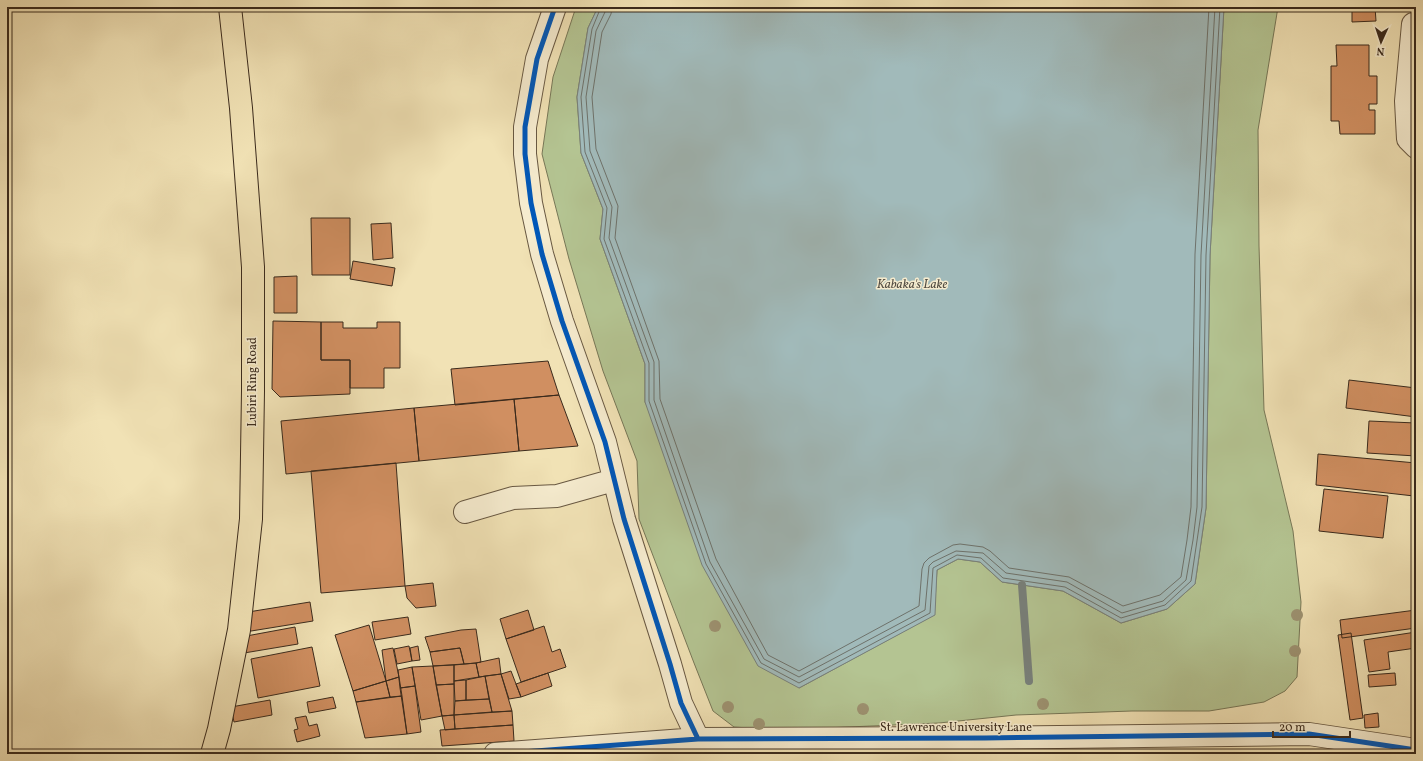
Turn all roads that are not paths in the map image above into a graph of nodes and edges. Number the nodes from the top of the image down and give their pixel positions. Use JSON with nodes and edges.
{"nodes":[{"id":1,"x":230,"y":7,"type":"edge"},
{"id":2,"x":555,"y":7,"type":"edge"},
{"id":3,"x":1416,"y":24,"type":"edge"},
{"id":4,"x":1416,"y":146,"type":"edge"},
{"id":5,"x":614,"y":480,"type":"junction"},
{"id":6,"x":465,"y":512,"type":"dead end"},
{"id":7,"x":698,"y":739,"type":"junction"},
{"id":8,"x":1416,"y":750,"type":"edge"},
{"id":9,"x":212,"y":754,"type":"edge"},
{"id":10,"x":495,"y":754,"type":"edge"}],
"edges":[{"from":1,"to":9,"type":"main road","name":"Lubiri Ring Road"},
{"from":2,"to":5,"type":"street"},
{"from":3,"to":4,"type":"street"},
{"from":5,"to":6,"type":"street"},
{"from":5,"to":7,"type":"street"},
{"from":7,"to":8,"type":"street","name":"St. Lawrence University Lane"},
{"from":7,"to":10,"type":"street","name":"St. Lawrence University Lane"}]}
